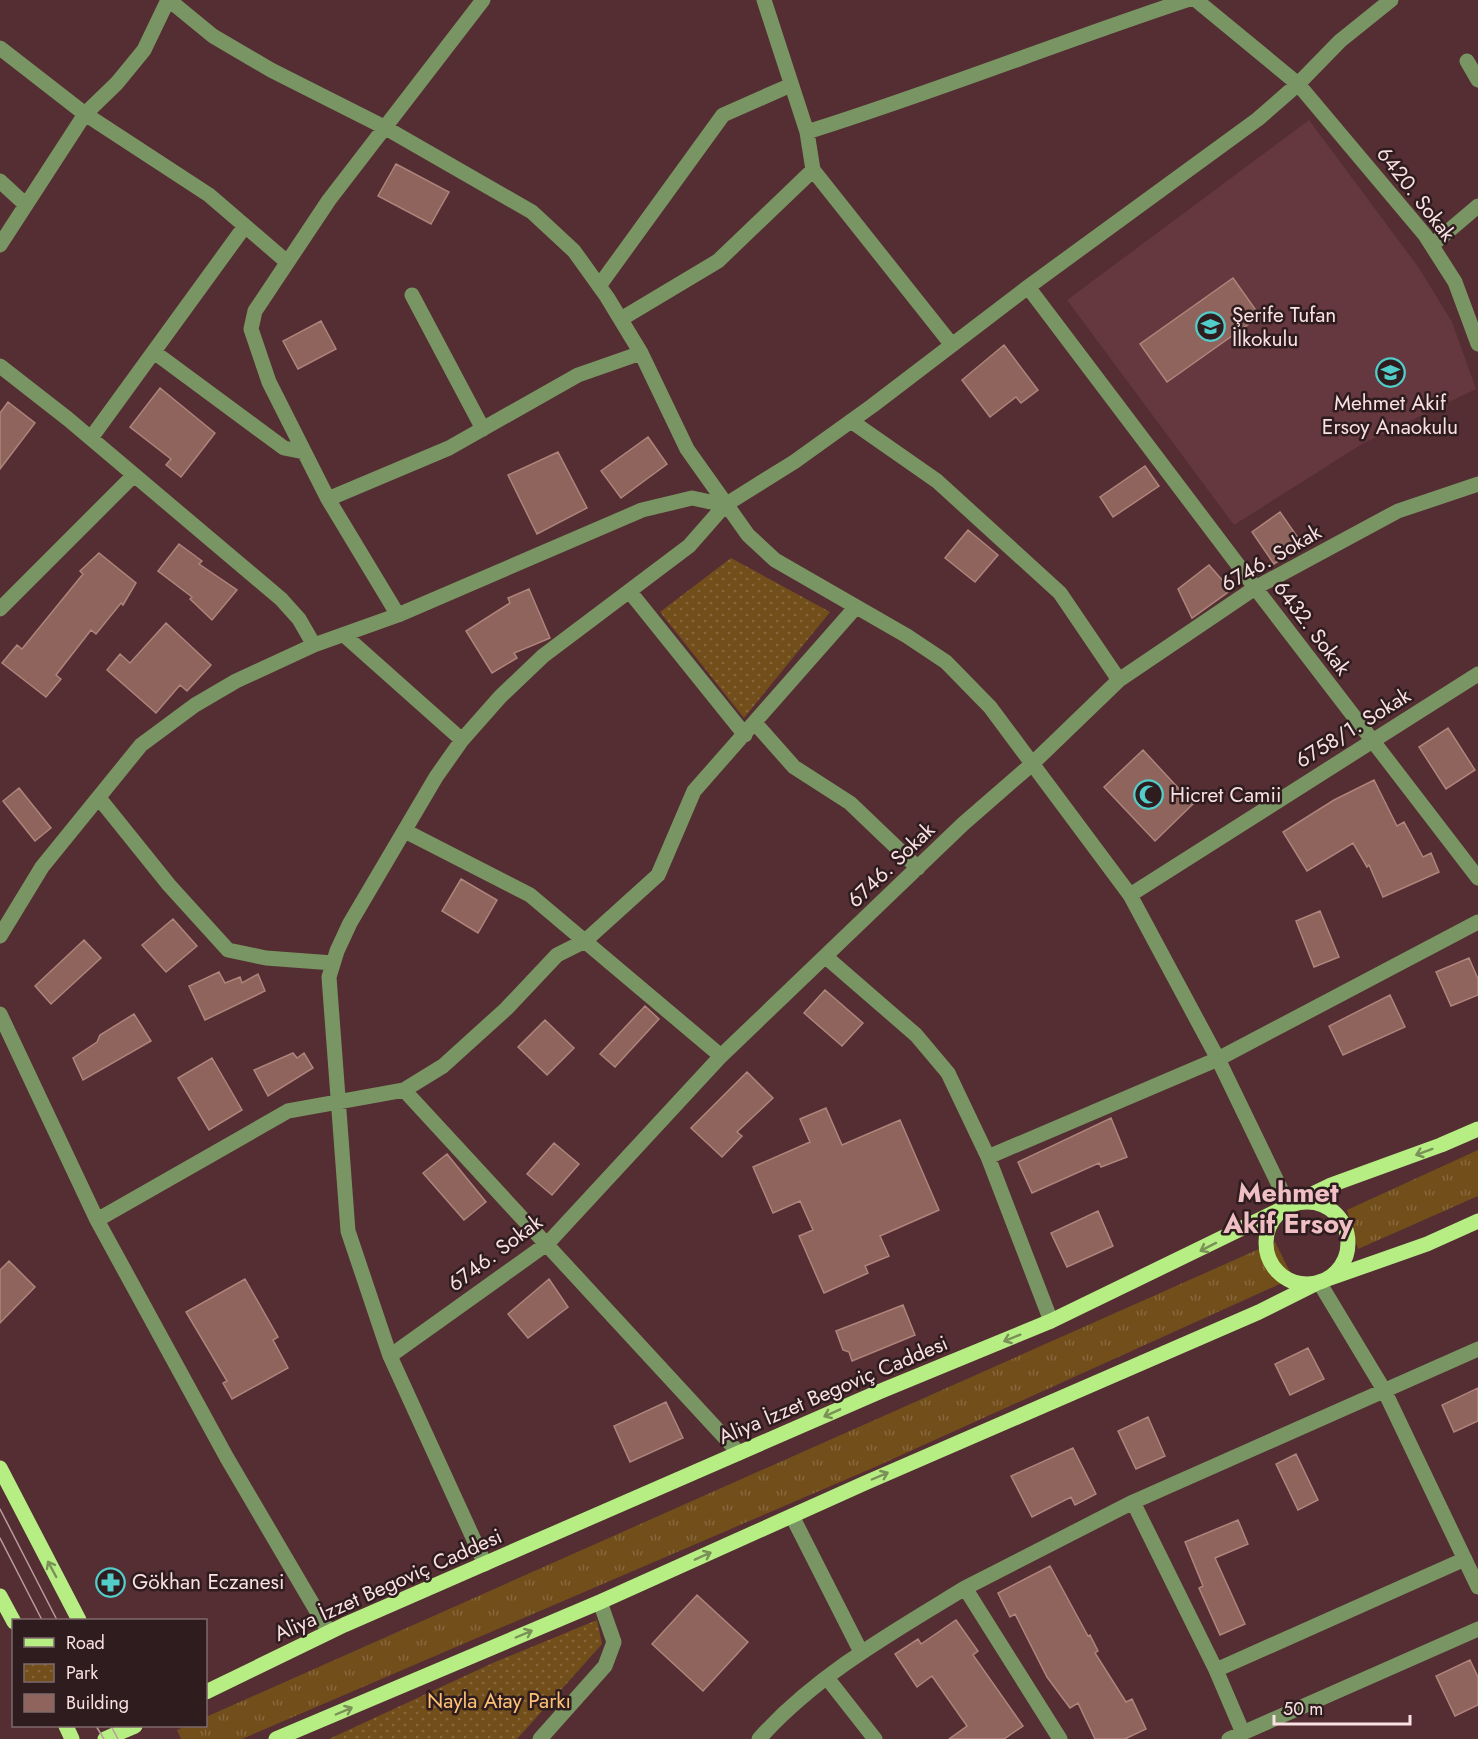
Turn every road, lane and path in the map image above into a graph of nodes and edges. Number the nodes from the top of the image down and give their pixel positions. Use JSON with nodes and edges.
{"nodes":[{"id":1,"x":169,"y":0,"type":"edge"},
{"id":2,"x":483,"y":0,"type":"edge"},
{"id":3,"x":764,"y":0,"type":"edge"},
{"id":4,"x":1187,"y":0,"type":"edge"},
{"id":5,"x":1196,"y":0,"type":"edge"},
{"id":6,"x":1391,"y":0,"type":"edge"},
{"id":7,"x":0,"y":48,"type":"edge"},
{"id":8,"x":1467,"y":61,"type":"dead end"},
{"id":9,"x":1478,"y":80,"type":"edge"},
{"id":10,"x":1298,"y":84,"type":"junction"},
{"id":11,"x":791,"y":85,"type":"junction"},
{"id":12,"x":86,"y":114,"type":"junction"},
{"id":13,"x":384,"y":127,"type":"junction"},
{"id":14,"x":807,"y":132,"type":"junction"},
{"id":15,"x":813,"y":170,"type":"junction"},
{"id":16,"x":0,"y":181,"type":"edge"},
{"id":17,"x":26,"y":205,"type":"junction"},
{"id":18,"x":1478,"y":206,"type":"edge"},
{"id":19,"x":245,"y":226,"type":"junction"},
{"id":20,"x":0,"y":245,"type":"edge"},
{"id":21,"x":1432,"y":245,"type":"junction"},
{"id":22,"x":287,"y":262,"type":"junction"},
{"id":23,"x":599,"y":286,"type":"junction"},
{"id":24,"x":1028,"y":287,"type":"junction"},
{"id":25,"x":412,"y":295,"type":"dead end"},
{"id":26,"x":621,"y":319,"type":"junction"},
{"id":27,"x":1478,"y":344,"type":"edge"},
{"id":28,"x":952,"y":345,"type":"junction"},
{"id":29,"x":154,"y":352,"type":"junction"},
{"id":30,"x":641,"y":353,"type":"junction"},
{"id":31,"x":0,"y":366,"type":"edge"},
{"id":32,"x":851,"y":421,"type":"junction"},
{"id":33,"x":483,"y":429,"type":"junction"},
{"id":34,"x":91,"y":438,"type":"junction"},
{"id":35,"x":304,"y":452,"type":"junction"},
{"id":36,"x":134,"y":475,"type":"junction"},
{"id":37,"x":1478,"y":484,"type":"edge"},
{"id":38,"x":328,"y":500,"type":"junction"},
{"id":39,"x":725,"y":505,"type":"junction"},
{"id":40,"x":1255,"y":588,"type":"junction"},
{"id":41,"x":630,"y":591,"type":"junction"},
{"id":42,"x":0,"y":607,"type":"edge"},
{"id":43,"x":855,"y":608,"type":"junction"},
{"id":44,"x":398,"y":615,"type":"junction"},
{"id":45,"x":344,"y":635,"type":"junction"},
{"id":46,"x":314,"y":645,"type":"junction"},
{"id":47,"x":1478,"y":674,"type":"edge"},
{"id":48,"x":1119,"y":680,"type":"junction"},
{"id":49,"x":750,"y":729,"type":"junction"},
{"id":50,"x":462,"y":740,"type":"junction"},
{"id":51,"x":1372,"y":741,"type":"junction"},
{"id":52,"x":1032,"y":764,"type":"junction"},
{"id":53,"x":99,"y":798,"type":"junction"},
{"id":54,"x":405,"y":831,"type":"junction"},
{"id":55,"x":918,"y":868,"type":"junction"},
{"id":56,"x":1478,"y":878,"type":"edge"},
{"id":57,"x":1130,"y":895,"type":"junction"},
{"id":58,"x":1478,"y":922,"type":"edge"},
{"id":59,"x":0,"y":936,"type":"edge"},
{"id":60,"x":585,"y":941,"type":"junction"},
{"id":61,"x":826,"y":957,"type":"junction"},
{"id":62,"x":333,"y":963,"type":"junction"},
{"id":63,"x":0,"y":1014,"type":"edge"},
{"id":64,"x":721,"y":1056,"type":"junction"},
{"id":65,"x":1218,"y":1059,"type":"junction"},
{"id":66,"x":404,"y":1090,"type":"junction"},
{"id":67,"x":336,"y":1103,"type":"junction"},
{"id":68,"x":1478,"y":1129,"type":"edge"},
{"id":69,"x":988,"y":1157,"type":"junction"},
{"id":70,"x":1289,"y":1206,"type":"junction"},
{"id":71,"x":97,"y":1220,"type":"junction"},
{"id":72,"x":1478,"y":1221,"type":"edge"},
{"id":73,"x":548,"y":1243,"type":"junction"},
{"id":74,"x":1319,"y":1282,"type":"junction"},
{"id":75,"x":1051,"y":1321,"type":"junction"},
{"id":76,"x":1478,"y":1349,"type":"edge"},
{"id":77,"x":390,"y":1356,"type":"junction"},
{"id":78,"x":1384,"y":1390,"type":"junction"},
{"id":79,"x":739,"y":1454,"type":"junction"},
{"id":80,"x":0,"y":1468,"type":"edge"},
{"id":81,"x":1133,"y":1502,"type":"junction"},
{"id":82,"x":792,"y":1516,"type":"junction"},
{"id":83,"x":1465,"y":1559,"type":"junction"},
{"id":84,"x":485,"y":1564,"type":"junction"},
{"id":85,"x":965,"y":1587,"type":"junction"},
{"id":86,"x":1478,"y":1587,"type":"edge"},
{"id":87,"x":600,"y":1602,"type":"junction"},
{"id":88,"x":2,"y":1604,"type":"edge"},
{"id":89,"x":12,"y":1619,"type":"edge"},
{"id":90,"x":78,"y":1619,"type":"edge"},
{"id":91,"x":1478,"y":1629,"type":"edge"},
{"id":92,"x":329,"y":1632,"type":"junction"},
{"id":93,"x":861,"y":1652,"type":"junction"},
{"id":94,"x":1216,"y":1670,"type":"junction"},
{"id":95,"x":828,"y":1679,"type":"junction"},
{"id":96,"x":207,"y":1692,"type":"edge"},
{"id":97,"x":135,"y":1729,"type":"edge"},
{"id":98,"x":1236,"y":1736,"type":"edge"},
{"id":99,"x":284,"y":1737,"type":"edge"},
{"id":100,"x":105,"y":1739,"type":"edge"},
{"id":101,"x":540,"y":1739,"type":"edge"},
{"id":102,"x":759,"y":1739,"type":"edge"},
{"id":103,"x":875,"y":1739,"type":"edge"},
{"id":104,"x":1060,"y":1739,"type":"edge"}],
"edges":[{"from":1,"to":12,"type":"street"},
{"from":1,"to":13,"type":"street"},
{"from":2,"to":13,"type":"street"},
{"from":3,"to":11,"type":"street"},
{"from":4,"to":14,"type":"street"},
{"from":5,"to":10,"type":"street","name":"6420. Sokak"},
{"from":6,"to":10,"type":"street"},
{"from":7,"to":12,"type":"street"},
{"from":8,"to":9,"type":"street"},
{"from":10,"to":21,"type":"street","name":"6420. Sokak"},
{"from":10,"to":24,"type":"street"},
{"from":11,"to":14,"type":"street"},
{"from":11,"to":23,"type":"street"},
{"from":12,"to":17,"type":"street"},
{"from":12,"to":19,"type":"street"},
{"from":13,"to":22,"type":"street"},
{"from":13,"to":23,"type":"street"},
{"from":14,"to":15,"type":"street"},
{"from":15,"to":26,"type":"street"},
{"from":15,"to":28,"type":"street"},
{"from":16,"to":17,"type":"street"},
{"from":17,"to":20,"type":"street"},
{"from":18,"to":21,"type":"street"},
{"from":19,"to":22,"type":"street"},
{"from":19,"to":29,"type":"street"},
{"from":21,"to":27,"type":"street","name":"6420. Sokak"},
{"from":22,"to":35,"type":"street"},
{"from":23,"to":26,"type":"street"},
{"from":24,"to":28,"type":"street"},
{"from":24,"to":40,"type":"street","name":"6432. Sokak"},
{"from":25,"to":33,"type":"street"},
{"from":26,"to":30,"type":"street"},
{"from":28,"to":32,"type":"street"},
{"from":29,"to":34,"type":"street"},
{"from":29,"to":35,"type":"street"},
{"from":30,"to":33,"type":"street"},
{"from":30,"to":39,"type":"street"},
{"from":31,"to":34,"type":"street"},
{"from":32,"to":39,"type":"street"},
{"from":32,"to":48,"type":"street"},
{"from":33,"to":38,"type":"street"},
{"from":34,"to":36,"type":"street"},
{"from":35,"to":38,"type":"street"},
{"from":36,"to":42,"type":"street"},
{"from":36,"to":46,"type":"street"},
{"from":37,"to":40,"type":"street","name":"6746. Sokak"},
{"from":38,"to":44,"type":"street"},
{"from":39,"to":41,"type":"street"},
{"from":39,"to":43,"type":"street"},
{"from":39,"to":44,"type":"street"},
{"from":40,"to":48,"type":"street","name":"6746. Sokak"},
{"from":40,"to":51,"type":"street","name":"6432. Sokak"},
{"from":41,"to":49,"type":"street"},
{"from":41,"to":50,"type":"street"},
{"from":43,"to":49,"type":"street"},
{"from":43,"to":52,"type":"street"},
{"from":44,"to":45,"type":"street"},
{"from":45,"to":46,"type":"street"},
{"from":45,"to":50,"type":"street"},
{"from":46,"to":53,"type":"street"},
{"from":47,"to":51,"type":"street","name":"6758/1. Sokak"},
{"from":48,"to":52,"type":"street","name":"6746. Sokak"},
{"from":49,"to":55,"type":"street"},
{"from":49,"to":60,"type":"street"},
{"from":50,"to":54,"type":"street"},
{"from":51,"to":56,"type":"street","name":"6432. Sokak"},
{"from":51,"to":57,"type":"street","name":"6758/1. Sokak"},
{"from":52,"to":55,"type":"street","name":"6746. Sokak"},
{"from":52,"to":57,"type":"street"},
{"from":53,"to":59,"type":"street"},
{"from":53,"to":62,"type":"street"},
{"from":54,"to":60,"type":"street"},
{"from":54,"to":62,"type":"street"},
{"from":55,"to":61,"type":"street","name":"6746. Sokak"},
{"from":57,"to":65,"type":"street"},
{"from":58,"to":65,"type":"street"},
{"from":60,"to":64,"type":"street"},
{"from":60,"to":66,"type":"street"},
{"from":61,"to":64,"type":"street","name":"6746. Sokak"},
{"from":61,"to":69,"type":"street"},
{"from":62,"to":67,"type":"street"},
{"from":63,"to":71,"type":"street"},
{"from":64,"to":73,"type":"street","name":"6746. Sokak"},
{"from":65,"to":69,"type":"street"},
{"from":65,"to":70,"type":"street"},
{"from":66,"to":67,"type":"street"},
{"from":66,"to":73,"type":"street"},
{"from":67,"to":71,"type":"street"},
{"from":67,"to":77,"type":"street"},
{"from":68,"to":70,"type":"main road","name":"Aliya İzzet Begoviç Caddesi","one_way":true},
{"from":69,"to":75,"type":"street"},
{"from":70,"to":74,"type":"main road"},
{"from":70,"to":74,"type":"main road"},
{"from":70,"to":75,"type":"main road","name":"Aliya İzzet Begoviç Caddesi","one_way":true},
{"from":71,"to":92,"type":"street"},
{"from":72,"to":74,"type":"main road"},
{"from":73,"to":77,"type":"street","name":"6746. Sokak"},
{"from":73,"to":79,"type":"street"},
{"from":74,"to":78,"type":"street"},
{"from":82,"to":74,"type":"main road","one_way":true},
{"from":75,"to":79,"type":"main road","name":"Aliya İzzet Begoviç Caddesi","one_way":true},
{"from":76,"to":78,"type":"street"},
{"from":77,"to":84,"type":"street"},
{"from":78,"to":81,"type":"street"},
{"from":78,"to":83,"type":"street"},
{"from":79,"to":84,"type":"main road","name":"Aliya İzzet Begoviç Caddesi"},
{"from":90,"to":80,"type":"main road","one_way":true},
{"from":81,"to":85,"type":"street"},
{"from":81,"to":94,"type":"street"},
{"from":87,"to":82,"type":"main road","one_way":true},
{"from":82,"to":93,"type":"street"},
{"from":83,"to":86,"type":"street"},
{"from":83,"to":94,"type":"street"},
{"from":84,"to":92,"type":"main road","name":"Aliya İzzet Begoviç Caddesi"},
{"from":85,"to":93,"type":"street"},
{"from":85,"to":104,"type":"street"},
{"from":99,"to":87,"type":"main road","one_way":true},
{"from":87,"to":101,"type":"street"},
{"from":88,"to":89,"type":"main road"},
{"from":91,"to":98,"type":"street"},
{"from":92,"to":96,"type":"main road","name":"Aliya İzzet Begoviç Caddesi"},
{"from":93,"to":95,"type":"street"},
{"from":94,"to":98,"type":"street"},
{"from":95,"to":102,"type":"street"},
{"from":95,"to":103,"type":"street"},
{"from":97,"to":100,"type":"main road"}]}
